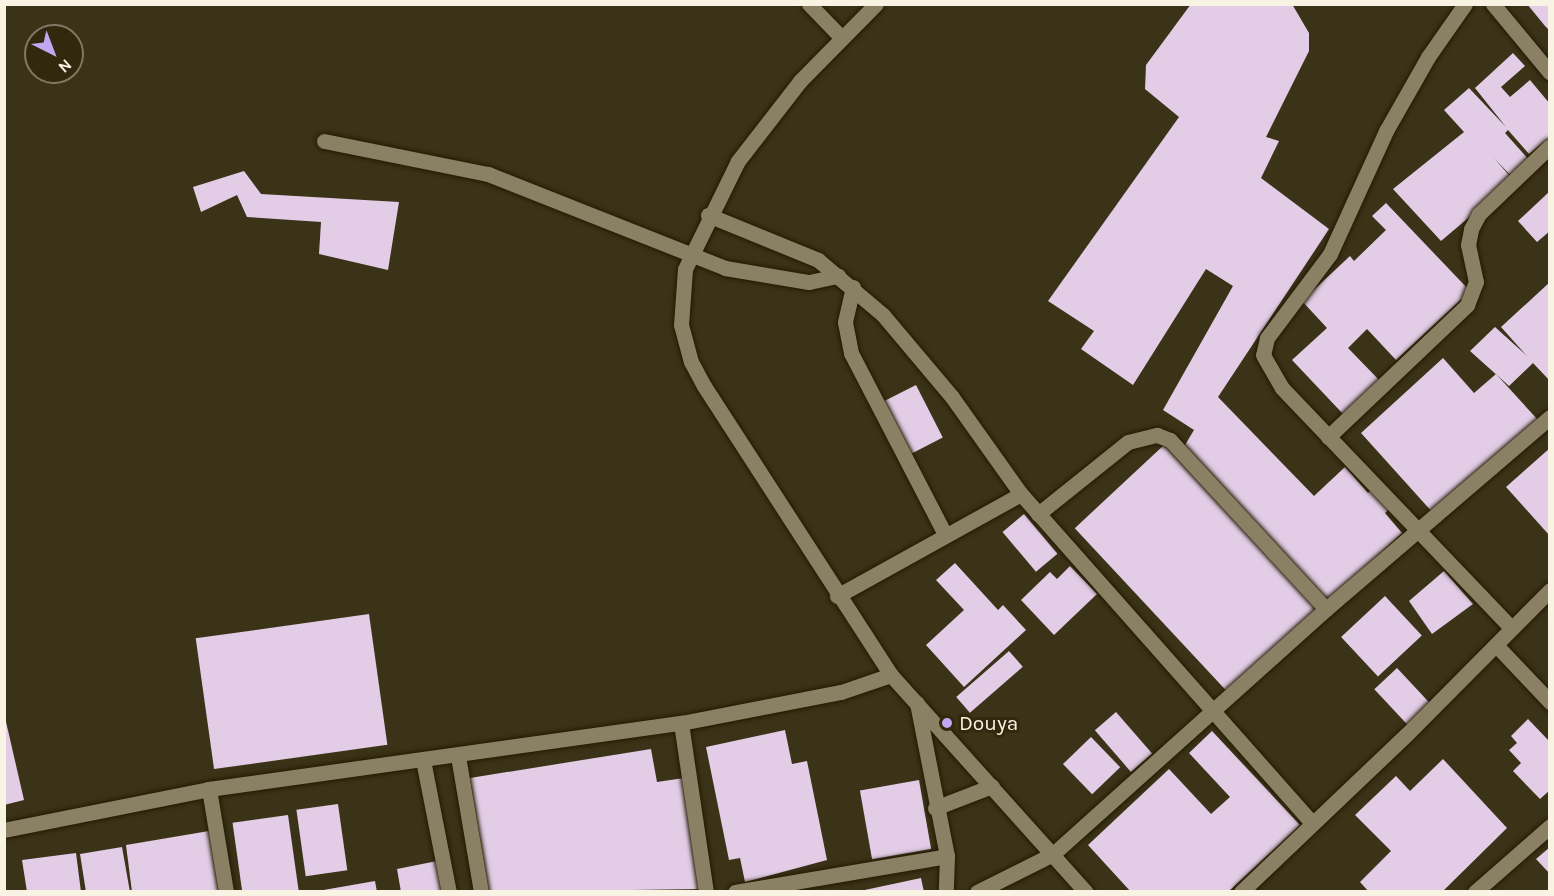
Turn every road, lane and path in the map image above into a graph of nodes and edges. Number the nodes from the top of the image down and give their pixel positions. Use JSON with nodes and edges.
{"nodes":[{"id":1,"x":809,"y":4,"type":"edge"},
{"id":2,"x":876,"y":4,"type":"edge"},
{"id":3,"x":1465,"y":4,"type":"edge"},
{"id":4,"x":1493,"y":4,"type":"edge"},
{"id":5,"x":841,"y":38,"type":"junction"},
{"id":6,"x":1550,"y":73,"type":"edge"},
{"id":7,"x":324,"y":141,"type":"dead end"},
{"id":8,"x":1550,"y":146,"type":"edge"},
{"id":9,"x":708,"y":215,"type":"junction"},
{"id":10,"x":690,"y":258,"type":"junction"},
{"id":11,"x":838,"y":276,"type":"junction"},
{"id":12,"x":854,"y":287,"type":"junction"},
{"id":13,"x":1550,"y":417,"type":"edge"},
{"id":14,"x":1328,"y":437,"type":"junction"},
{"id":15,"x":1021,"y":494,"type":"junction"},
{"id":16,"x":1038,"y":514,"type":"junction"},
{"id":17,"x":1419,"y":532,"type":"junction"},
{"id":18,"x":945,"y":534,"type":"junction"},
{"id":19,"x":1550,"y":590,"type":"edge"},
{"id":20,"x":837,"y":596,"type":"junction"},
{"id":21,"x":1326,"y":609,"type":"junction"},
{"id":22,"x":1510,"y":628,"type":"junction"},
{"id":23,"x":1497,"y":645,"type":"junction"},
{"id":24,"x":891,"y":675,"type":"junction"},
{"id":25,"x":1550,"y":702,"type":"edge"},
{"id":26,"x":917,"y":703,"type":"junction"},
{"id":27,"x":1212,"y":711,"type":"junction"},
{"id":28,"x":681,"y":723,"type":"junction"},
{"id":29,"x":458,"y":756,"type":"junction"},
{"id":30,"x":423,"y":760,"type":"junction"},
{"id":31,"x":992,"y":786,"type":"junction"},
{"id":32,"x":209,"y":789,"type":"junction"},
{"id":33,"x":935,"y":808,"type":"junction"},
{"id":34,"x":1312,"y":823,"type":"junction"},
{"id":35,"x":1550,"y":826,"type":"edge"},
{"id":36,"x":4,"y":830,"type":"edge"},
{"id":37,"x":1053,"y":854,"type":"junction"},
{"id":38,"x":947,"y":856,"type":"junction"},
{"id":39,"x":226,"y":891,"type":"edge"},
{"id":40,"x":449,"y":891,"type":"edge"},
{"id":41,"x":481,"y":891,"type":"edge"},
{"id":42,"x":706,"y":891,"type":"edge"},
{"id":43,"x":735,"y":891,"type":"edge"},
{"id":44,"x":945,"y":891,"type":"edge"},
{"id":45,"x":977,"y":891,"type":"edge"},
{"id":46,"x":1086,"y":891,"type":"edge"},
{"id":47,"x":1241,"y":891,"type":"edge"},
{"id":48,"x":1475,"y":891,"type":"edge"}],
"edges":[{"from":1,"to":5,"type":"street"},
{"from":2,"to":5,"type":"street"},
{"from":3,"to":14,"type":"street"},
{"from":4,"to":6,"type":"street"},
{"from":5,"to":9,"type":"street"},
{"from":7,"to":10,"type":"street"},
{"from":8,"to":14,"type":"street"},
{"from":9,"to":10,"type":"street"},
{"from":9,"to":11,"type":"street"},
{"from":10,"to":11,"type":"street"},
{"from":10,"to":20,"type":"street"},
{"from":11,"to":12,"type":"street"},
{"from":12,"to":15,"type":"street"},
{"from":12,"to":18,"type":"street"},
{"from":13,"to":17,"type":"street"},
{"from":14,"to":17,"type":"street"},
{"from":15,"to":16,"type":"street"},
{"from":15,"to":18,"type":"street"},
{"from":16,"to":21,"type":"street"},
{"from":16,"to":27,"type":"street"},
{"from":17,"to":21,"type":"street"},
{"from":17,"to":22,"type":"street"},
{"from":18,"to":20,"type":"street"},
{"from":19,"to":22,"type":"street"},
{"from":20,"to":24,"type":"street"},
{"from":21,"to":27,"type":"street"},
{"from":22,"to":23,"type":"street"},
{"from":23,"to":25,"type":"street"},
{"from":23,"to":34,"type":"street"},
{"from":24,"to":26,"type":"street"},
{"from":24,"to":28,"type":"street"},
{"from":26,"to":31,"type":"street"},
{"from":26,"to":33,"type":"street"},
{"from":27,"to":34,"type":"street"},
{"from":27,"to":37,"type":"street"},
{"from":28,"to":29,"type":"street"},
{"from":28,"to":42,"type":"street"},
{"from":29,"to":30,"type":"street"},
{"from":29,"to":41,"type":"street"},
{"from":30,"to":32,"type":"street"},
{"from":30,"to":40,"type":"street"},
{"from":31,"to":33,"type":"street"},
{"from":31,"to":37,"type":"street"},
{"from":32,"to":36,"type":"street"},
{"from":32,"to":39,"type":"street"},
{"from":33,"to":38,"type":"street"},
{"from":34,"to":47,"type":"street"},
{"from":35,"to":48,"type":"street"},
{"from":37,"to":45,"type":"street"},
{"from":37,"to":46,"type":"street"},
{"from":38,"to":43,"type":"street"},
{"from":38,"to":44,"type":"street"}]}
